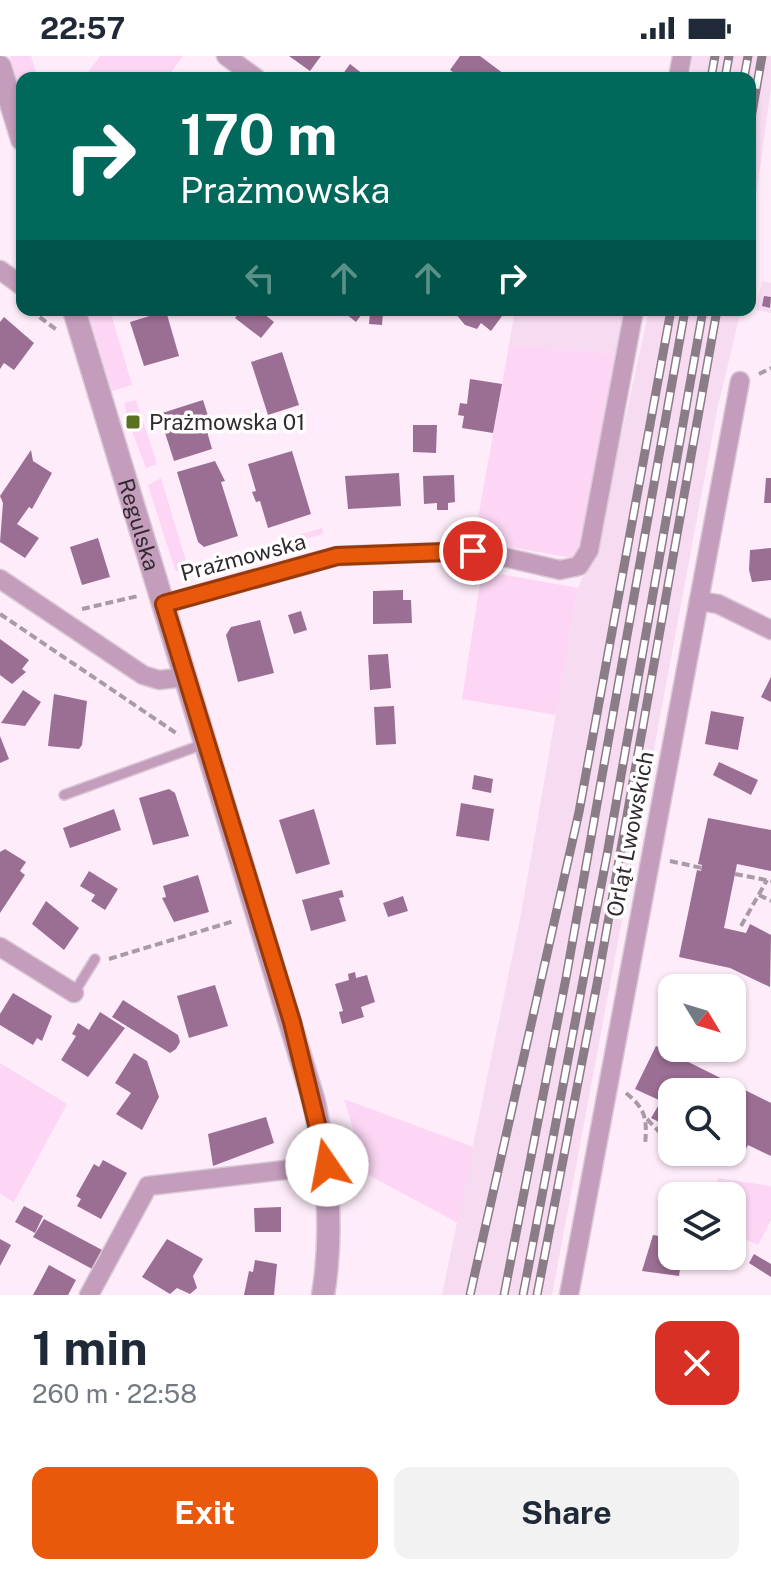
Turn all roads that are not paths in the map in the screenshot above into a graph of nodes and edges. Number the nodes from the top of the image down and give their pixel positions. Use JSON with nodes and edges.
{"nodes":[{"id":1,"x":226,"y":56,"type":"edge"},
{"id":2,"x":0,"y":67,"type":"edge"},
{"id":3,"x":248,"y":72,"type":"edge"},
{"id":4,"x":16,"y":119,"type":"edge"},
{"id":5,"x":76,"y":316,"type":"edge"},
{"id":6,"x":633,"y":316,"type":"edge"},
{"id":7,"x":747,"y":380,"type":"road end"},
{"id":8,"x":0,"y":579,"type":"edge"},
{"id":9,"x":699,"y":601,"type":"junction"},
{"id":10,"x":164,"y":604,"type":"junction"},
{"id":11,"x":771,"y":630,"type":"edge"},
{"id":12,"x":186,"y":677,"type":"junction"},
{"id":13,"x":207,"y":743,"type":"junction"},
{"id":14,"x":64,"y":795,"type":"dead end"},
{"id":15,"x":0,"y":947,"type":"edge"},
{"id":16,"x":95,"y":959,"type":"road end"},
{"id":17,"x":74,"y":993,"type":"joint"},
{"id":18,"x":327,"y":1165,"type":"junction"},
{"id":19,"x":89,"y":1295,"type":"edge"},
{"id":20,"x":323,"y":1295,"type":"edge"},
{"id":21,"x":569,"y":1295,"type":"edge"}],
"edges":[{"from":1,"to":3,"type":"street"},
{"from":2,"to":4,"type":"street"},
{"from":5,"to":10,"type":"street","name":"Regulska"},
{"from":6,"to":10,"type":"street","name":"Prażmowska"},
{"from":7,"to":9,"type":"street","name":"Orląt Lwowskich"},
{"from":8,"to":12,"type":"street"},
{"from":9,"to":11,"type":"street"},
{"from":9,"to":21,"type":"street","name":"Orląt Lwowskich"},
{"from":10,"to":12,"type":"street","name":"Regulska"},
{"from":12,"to":13,"type":"street","name":"Regulska"},
{"from":13,"to":14,"type":"lane"},
{"from":13,"to":18,"type":"street","name":"Regulska"},
{"from":15,"to":17,"type":"street"},
{"from":16,"to":17,"type":"lane"},
{"from":18,"to":19,"type":"street"},
{"from":18,"to":20,"type":"street","name":"Regulska"}]}
